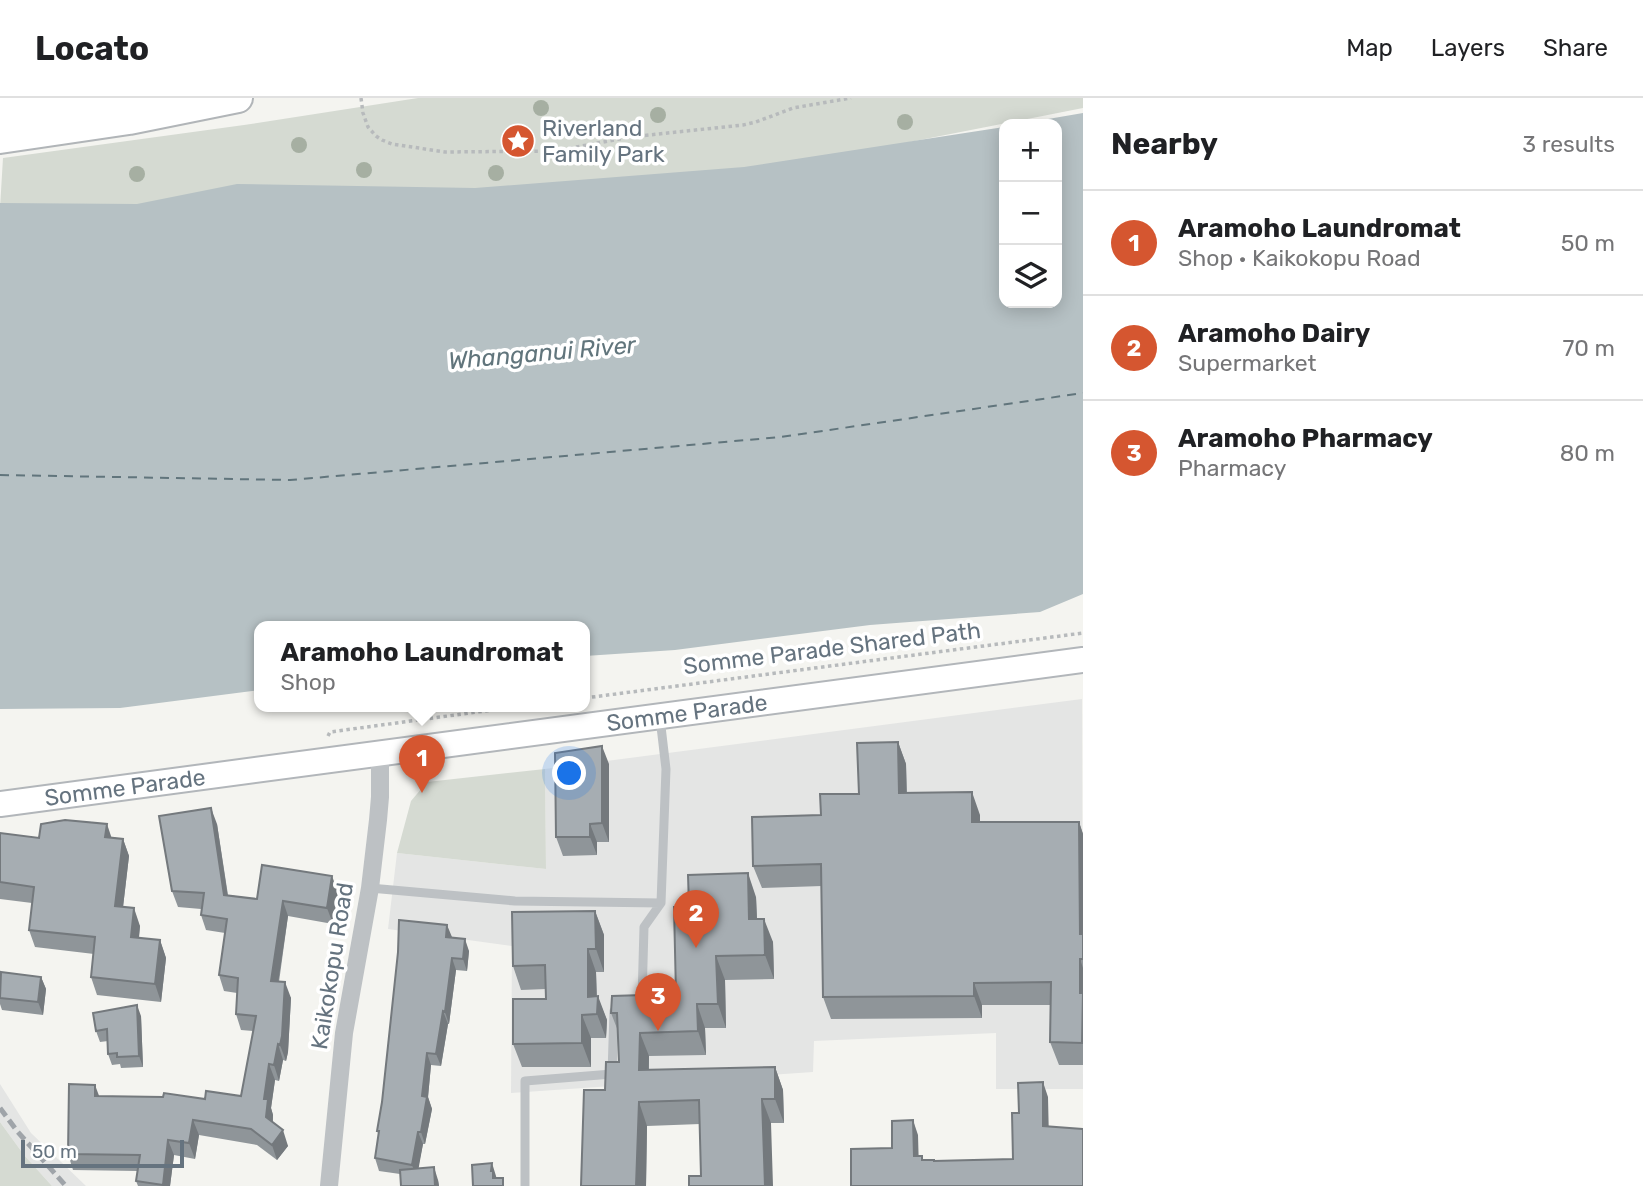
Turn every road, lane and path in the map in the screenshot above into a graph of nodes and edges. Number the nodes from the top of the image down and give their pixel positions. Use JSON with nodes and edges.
{"nodes":[{"id":1,"x":129,"y":98,"type":"edge"},
{"id":2,"x":153,"y":98,"type":"edge"},
{"id":3,"x":216,"y":98,"type":"edge"},
{"id":4,"x":238,"y":98,"type":"edge"},
{"id":5,"x":361,"y":98,"type":"edge"},
{"id":6,"x":851,"y":98,"type":"edge"},
{"id":7,"x":232,"y":99,"type":"edge"},
{"id":8,"x":0,"y":111,"type":"edge"},
{"id":9,"x":0,"y":139,"type":"edge"},
{"id":10,"x":1083,"y":633,"type":"edge"},
{"id":11,"x":1083,"y":660,"type":"edge"},
{"id":12,"x":590,"y":697,"type":"edge"},
{"id":13,"x":477,"y":712,"type":"edge"},
{"id":14,"x":660,"y":716,"type":"junction"},
{"id":15,"x":330,"y":732,"type":"dead end"},
{"id":16,"x":380,"y":753,"type":"junction"},
{"id":17,"x":0,"y":804,"type":"edge"},
{"id":18,"x":370,"y":888,"type":"junction"},
{"id":19,"x":662,"y":903,"type":"junction"},
{"id":20,"x":628,"y":1002,"type":"edge"},
{"id":21,"x":614,"y":1004,"type":"edge"},
{"id":22,"x":329,"y":1186,"type":"edge"},
{"id":23,"x":525,"y":1186,"type":"edge"}],
"edges":[{"from":1,"to":2,"type":"main road"},
{"from":1,"to":8,"type":"main road"},
{"from":3,"to":7,"type":"main road"},
{"from":4,"to":7,"type":"main road"},
{"from":5,"to":6,"type":"path"},
{"from":7,"to":9,"type":"main road"},
{"from":10,"to":12,"type":"path","name":"Somme Parade Shared Path"},
{"from":11,"to":14,"type":"main road","name":"Somme Parade"},
{"from":13,"to":15,"type":"path"},
{"from":14,"to":16,"type":"main road","name":"Somme Parade"},
{"from":14,"to":19,"type":"lane"},
{"from":16,"to":17,"type":"main road","name":"Somme Parade"},
{"from":16,"to":18,"type":"street","name":"Kaikokopu Road"},
{"from":18,"to":19,"type":"lane"},
{"from":18,"to":22,"type":"street","name":"Kaikokopu Road"},
{"from":19,"to":20,"type":"lane"},
{"from":21,"to":23,"type":"lane"}]}
